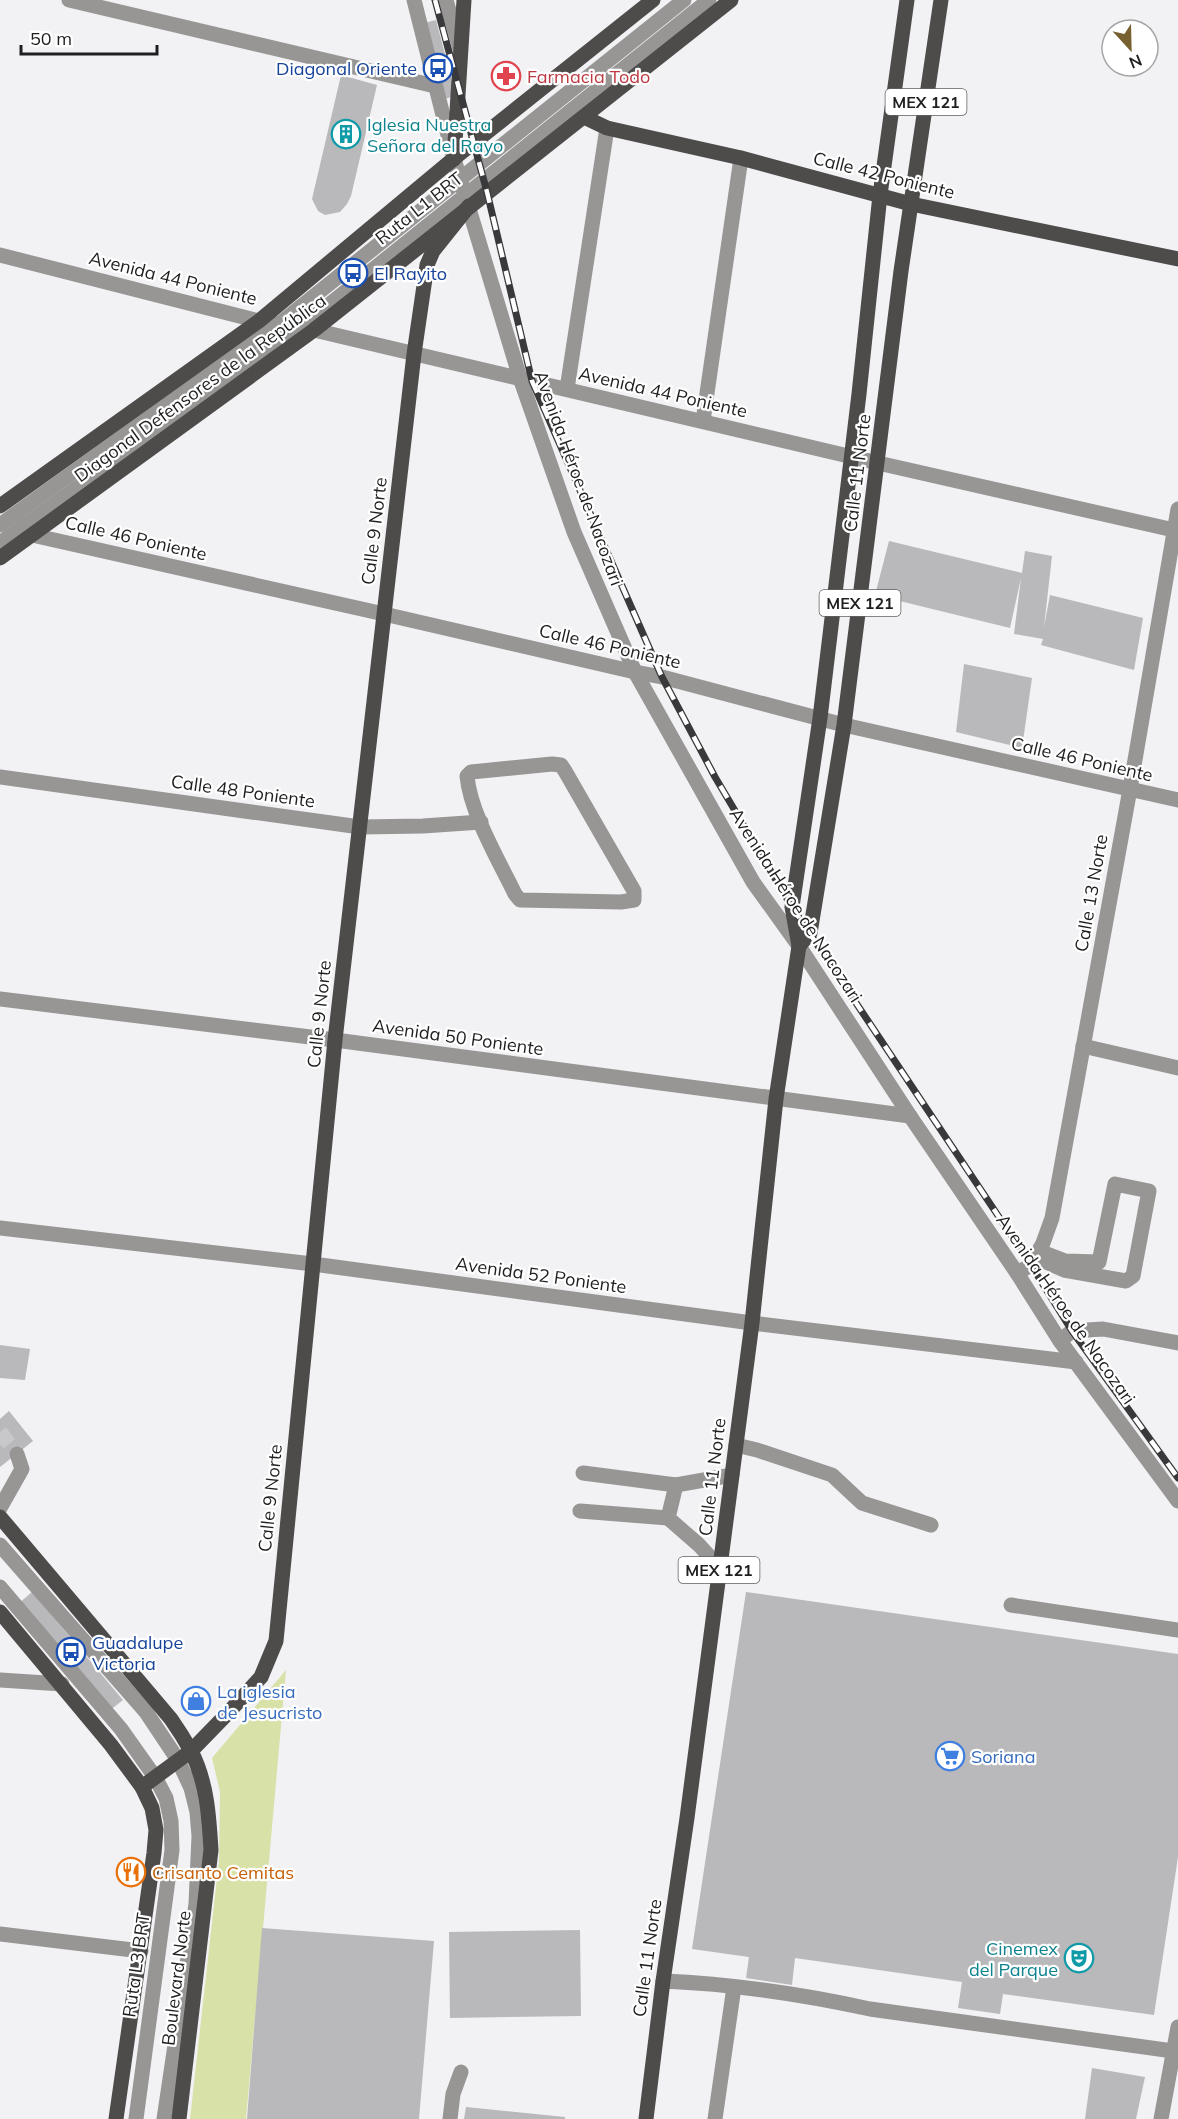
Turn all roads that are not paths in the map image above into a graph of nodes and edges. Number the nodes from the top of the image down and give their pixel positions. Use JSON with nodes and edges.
{"nodes":[{"id":1,"x":69,"y":0,"type":"edge"},
{"id":2,"x":414,"y":0,"type":"edge"},
{"id":3,"x":446,"y":0,"type":"edge"},
{"id":4,"x":464,"y":0,"type":"edge"},
{"id":5,"x":652,"y":0,"type":"edge"},
{"id":6,"x":684,"y":0,"type":"edge"},
{"id":7,"x":710,"y":0,"type":"edge"},
{"id":8,"x":731,"y":0,"type":"edge"},
{"id":9,"x":907,"y":0,"type":"edge"},
{"id":10,"x":941,"y":0,"type":"edge"},
{"id":11,"x":460,"y":50,"type":"junction"},
{"id":12,"x":435,"y":86,"type":"junction"},
{"id":13,"x":584,"y":117,"type":"junction"},
{"id":14,"x":607,"y":128,"type":"junction"},
{"id":15,"x":741,"y":158,"type":"junction"},
{"id":16,"x":454,"y":159,"type":"junction"},
{"id":17,"x":460,"y":179,"type":"junction"},
{"id":18,"x":880,"y":195,"type":"junction"},
{"id":19,"x":467,"y":201,"type":"junction"},
{"id":20,"x":911,"y":204,"type":"junction"},
{"id":21,"x":0,"y":255,"type":"edge"},
{"id":22,"x":1178,"y":259,"type":"edge"},
{"id":23,"x":259,"y":321,"type":"junction"},
{"id":24,"x":279,"y":324,"type":"junction"},
{"id":25,"x":307,"y":329,"type":"junction"},
{"id":26,"x":414,"y":354,"type":"junction"},
{"id":27,"x":520,"y":378,"type":"junction"},
{"id":28,"x":567,"y":389,"type":"junction"},
{"id":29,"x":703,"y":421,"type":"junction"},
{"id":30,"x":851,"y":457,"type":"junction"},
{"id":31,"x":878,"y":463,"type":"junction"},
{"id":32,"x":0,"y":506,"type":"edge"},
{"id":33,"x":1178,"y":509,"type":"edge"},
{"id":34,"x":0,"y":525,"type":"edge"},
{"id":35,"x":1176,"y":531,"type":"edge"},
{"id":36,"x":32,"y":535,"type":"junction"},
{"id":37,"x":0,"y":543,"type":"edge"},
{"id":38,"x":0,"y":558,"type":"edge"},
{"id":39,"x":384,"y":614,"type":"junction"},
{"id":40,"x":635,"y":672,"type":"junction"},
{"id":41,"x":820,"y":718,"type":"junction"},
{"id":42,"x":844,"y":725,"type":"junction"},
{"id":43,"x":0,"y":777,"type":"edge"},
{"id":44,"x":1130,"y":789,"type":"junction"},
{"id":45,"x":1178,"y":800,"type":"edge"},
{"id":46,"x":481,"y":822,"type":"junction"},
{"id":47,"x":360,"y":826,"type":"junction"},
{"id":48,"x":799,"y":946,"type":"junction"},
{"id":49,"x":0,"y":999,"type":"edge"},
{"id":50,"x":334,"y":1040,"type":"junction"},
{"id":51,"x":1083,"y":1046,"type":"junction"},
{"id":52,"x":1178,"y":1068,"type":"edge"},
{"id":53,"x":776,"y":1099,"type":"junction"},
{"id":54,"x":910,"y":1116,"type":"junction"},
{"id":55,"x":0,"y":1228,"type":"edge"},
{"id":56,"x":1037,"y":1254,"type":"junction"},
{"id":57,"x":314,"y":1264,"type":"junction"},
{"id":58,"x":1017,"y":1273,"type":"junction"},
{"id":59,"x":752,"y":1323,"type":"junction"},
{"id":60,"x":1060,"y":1341,"type":"junction"},
{"id":61,"x":1178,"y":1343,"type":"edge"},
{"id":62,"x":1076,"y":1362,"type":"junction"},
{"id":63,"x":736,"y":1444,"type":"junction"},
{"id":64,"x":17,"y":1454,"type":"tunnel mouth"},
{"id":65,"x":583,"y":1473,"type":"dead end"},
{"id":66,"x":732,"y":1475,"type":"junction"},
{"id":67,"x":676,"y":1485,"type":"junction"},
{"id":68,"x":1178,"y":1501,"type":"edge"},
{"id":69,"x":0,"y":1508,"type":"edge"},
{"id":70,"x":580,"y":1511,"type":"dead end"},
{"id":71,"x":0,"y":1517,"type":"edge"},
{"id":72,"x":668,"y":1518,"type":"junction"},
{"id":73,"x":931,"y":1525,"type":"dead end"},
{"id":74,"x":0,"y":1545,"type":"edge"},
{"id":75,"x":720,"y":1568,"type":"junction"},
{"id":76,"x":0,"y":1587,"type":"edge"},
{"id":77,"x":1011,"y":1605,"type":"dead end"},
{"id":78,"x":0,"y":1612,"type":"edge"},
{"id":79,"x":1178,"y":1630,"type":"edge"},
{"id":80,"x":0,"y":1680,"type":"edge"},
{"id":81,"x":62,"y":1684,"type":"junction"},
{"id":82,"x":191,"y":1751,"type":"junction"},
{"id":83,"x":178,"y":1760,"type":"junction"},
{"id":84,"x":155,"y":1777,"type":"junction"},
{"id":85,"x":142,"y":1787,"type":"junction"},
{"id":86,"x":0,"y":1934,"type":"edge"},
{"id":87,"x":141,"y":1951,"type":"junction"},
{"id":88,"x":663,"y":1981,"type":"junction"},
{"id":89,"x":734,"y":1987,"type":"junction"},
{"id":90,"x":1178,"y":2027,"type":"edge"},
{"id":91,"x":1173,"y":2051,"type":"junction"},
{"id":92,"x":461,"y":2072,"type":"dead end"},
{"id":93,"x":116,"y":2119,"type":"edge"},
{"id":94,"x":136,"y":2119,"type":"edge"},
{"id":95,"x":164,"y":2119,"type":"edge"},
{"id":96,"x":179,"y":2119,"type":"edge"},
{"id":97,"x":450,"y":2119,"type":"edge"},
{"id":98,"x":646,"y":2119,"type":"edge"},
{"id":99,"x":715,"y":2119,"type":"edge"},
{"id":100,"x":1161,"y":2119,"type":"edge"}],
"edges":[{"from":1,"to":12,"type":"street"},
{"from":2,"to":12,"type":"street","name":"Avenida Héroe de Nacozari"},
{"from":3,"to":11,"type":"street"},
{"from":4,"to":11,"type":"main road"},
{"from":5,"to":16,"type":"main road","name":"Diagonal Defensores de la República"},
{"from":6,"to":17,"type":"street","name":"Ruta L1 BRT"},
{"from":7,"to":19,"type":"street","name":"Ruta L1 BRT"},
{"from":8,"to":13,"type":"main road","name":"Diagonal Defensores de la República"},
{"from":9,"to":18,"type":"main road","name":"Calle 11 Norte","number":"MEX 121"},
{"from":10,"to":20,"type":"main road","name":"Calle 11 Norte","number":"MEX 121"},
{"from":11,"to":16,"type":"main road"},
{"from":12,"to":16,"type":"street","name":"Avenida Héroe de Nacozari"},
{"from":13,"to":14,"type":"main road","name":"Calle 42 Poniente"},
{"from":13,"to":19,"type":"main road","name":"Diagonal Defensores de la República"},
{"from":14,"to":15,"type":"main road","name":"Calle 42 Poniente"},
{"from":14,"to":28,"type":"street"},
{"from":15,"to":18,"type":"main road","name":"Calle 42 Poniente"},
{"from":15,"to":29,"type":"street"},
{"from":16,"to":17,"type":"street","name":"Avenida Héroe de Nacozari"},
{"from":16,"to":23,"type":"main road","name":"Diagonal Defensores de la República"},
{"from":17,"to":19,"type":"street","name":"Avenida Héroe de Nacozari"},
{"from":17,"to":24,"type":"street","name":"Ruta L1 BRT"},
{"from":18,"to":20,"type":"main road","name":"Calle 42 Poniente"},
{"from":18,"to":30,"type":"main road","name":"Calle 11 Norte","number":"MEX 121"},
{"from":19,"to":25,"type":"main road","name":"Diagonal Defensores de la República"},
{"from":19,"to":26,"type":"main road","name":"Calle 9 Norte"},
{"from":19,"to":27,"type":"street","name":"Avenida Héroe de Nacozari"},
{"from":20,"to":22,"type":"main road","name":"Calle 42 Poniente"},
{"from":20,"to":31,"type":"main road","name":"Calle 11 Norte","number":"MEX 121"},
{"from":21,"to":23,"type":"street","name":"Avenida 44 Poniente"},
{"from":23,"to":24,"type":"street","name":"Avenida 44 Poniente"},
{"from":23,"to":32,"type":"main road","name":"Diagonal Defensores de la República"},
{"from":24,"to":25,"type":"street","name":"Avenida 44 Poniente"},
{"from":24,"to":34,"type":"street","name":"Ruta L1 BRT"},
{"from":25,"to":26,"type":"street","name":"Avenida 44 Poniente"},
{"from":25,"to":36,"type":"main road","name":"Diagonal Defensores de la República"},
{"from":25,"to":37,"type":"street"},
{"from":26,"to":27,"type":"street","name":"Avenida 44 Poniente"},
{"from":26,"to":39,"type":"main road","name":"Calle 9 Norte"},
{"from":27,"to":28,"type":"street","name":"Avenida 44 Poniente"},
{"from":27,"to":40,"type":"street","name":"Avenida Héroe de Nacozari"},
{"from":28,"to":29,"type":"street","name":"Avenida 44 Poniente"},
{"from":29,"to":30,"type":"street","name":"Avenida 44 Poniente"},
{"from":30,"to":31,"type":"street","name":"Avenida 44 Poniente"},
{"from":30,"to":41,"type":"main road","name":"Calle 11 Norte","number":"MEX 121"},
{"from":31,"to":35,"type":"street","name":"Avenida 44 Poniente"},
{"from":31,"to":42,"type":"main road","name":"Calle 11 Norte","number":"MEX 121"},
{"from":33,"to":35,"type":"street","name":"Calle 13 Norte"},
{"from":35,"to":44,"type":"street","name":"Calle 13 Norte"},
{"from":36,"to":38,"type":"main road","name":"Diagonal Defensores de la República"},
{"from":36,"to":39,"type":"street","name":"Calle 46 Poniente"},
{"from":39,"to":40,"type":"street","name":"Calle 46 Poniente"},
{"from":39,"to":47,"type":"main road","name":"Calle 9 Norte"},
{"from":40,"to":41,"type":"street","name":"Calle 46 Poniente"},
{"from":40,"to":48,"type":"street","name":"Avenida Héroe de Nacozari"},
{"from":41,"to":42,"type":"street","name":"Calle 46 Poniente"},
{"from":41,"to":48,"type":"main road","name":"Calle 11 Norte","number":"MEX 121"},
{"from":42,"to":44,"type":"street","name":"Calle 46 Poniente"},
{"from":42,"to":48,"type":"main road","name":"Calle 11 Norte","number":"MEX 121"},
{"from":43,"to":47,"type":"street","name":"Calle 48 Poniente"},
{"from":44,"to":45,"type":"street","name":"Calle 46 Poniente"},
{"from":44,"to":51,"type":"street","name":"Calle 13 Norte"},
{"from":46,"to":46,"type":"street"},
{"from":46,"to":47,"type":"street","name":"Calle 48 Poniente"},
{"from":47,"to":50,"type":"main road","name":"Calle 9 Norte"},
{"from":48,"to":53,"type":"main road","name":"Calle 11 Norte","number":"MEX 121"},
{"from":48,"to":54,"type":"street","name":"Avenida Héroe de Nacozari"},
{"from":49,"to":50,"type":"street","name":"Avenida 50 Poniente"},
{"from":50,"to":53,"type":"street","name":"Avenida 50 Poniente"},
{"from":50,"to":57,"type":"main road","name":"Calle 9 Norte"},
{"from":51,"to":52,"type":"street"},
{"from":51,"to":56,"type":"street","name":"Calle 13 Norte"},
{"from":53,"to":54,"type":"street","name":"Avenida 50 Poniente"},
{"from":53,"to":59,"type":"main road","name":"Calle 11 Norte","number":"MEX 121"},
{"from":54,"to":58,"type":"street","name":"Avenida Héroe de Nacozari"},
{"from":55,"to":57,"type":"street","name":"Avenida 52 Poniente"},
{"from":56,"to":56,"type":"street"},
{"from":56,"to":58,"type":"street","name":"Calle 13 Norte"},
{"from":57,"to":59,"type":"street","name":"Avenida 52 Poniente"},
{"from":57,"to":82,"type":"main road","name":"Calle 9 Norte"},
{"from":58,"to":60,"type":"street","name":"Avenida Héroe de Nacozari"},
{"from":59,"to":62,"type":"street","name":"Avenida 52 Poniente"},
{"from":59,"to":63,"type":"main road","name":"Calle 11 Norte","number":"MEX 121"},
{"from":60,"to":61,"type":"street"},
{"from":60,"to":62,"type":"street","name":"Avenida Héroe de Nacozari"},
{"from":62,"to":68,"type":"street","name":"Avenida Héroe de Nacozari"},
{"from":63,"to":66,"type":"main road","name":"Calle 11 Norte","number":"MEX 121"},
{"from":63,"to":73,"type":"street"},
{"from":64,"to":69,"type":"street"},
{"from":65,"to":67,"type":"street"},
{"from":66,"to":67,"type":"street"},
{"from":66,"to":75,"type":"main road","name":"Calle 11 Norte","number":"MEX 121"},
{"from":67,"to":72,"type":"street"},
{"from":70,"to":72,"type":"street"},
{"from":71,"to":82,"type":"main road","name":"Boulevard Norte"},
{"from":72,"to":75,"type":"street"},
{"from":74,"to":83,"type":"street"},
{"from":75,"to":88,"type":"main road","name":"Calle 11 Norte","number":"MEX 121"},
{"from":76,"to":84,"type":"street","name":"Ruta L3 BRT"},
{"from":77,"to":79,"type":"street"},
{"from":78,"to":81,"type":"main road","name":"Boulevard Norte"},
{"from":80,"to":81,"type":"street"},
{"from":81,"to":85,"type":"main road","name":"Boulevard Norte"},
{"from":82,"to":83,"type":"main road","name":"Calle 9 Norte"},
{"from":82,"to":96,"type":"main road","name":"Boulevard Norte"},
{"from":83,"to":84,"type":"main road","name":"Calle 9 Norte"},
{"from":83,"to":95,"type":"street"},
{"from":84,"to":85,"type":"main road","name":"Calle 9 Norte"},
{"from":84,"to":94,"type":"street","name":"Ruta L3 BRT"},
{"from":85,"to":87,"type":"main road","name":"Boulevard Norte"},
{"from":86,"to":87,"type":"street"},
{"from":87,"to":93,"type":"main road","name":"Boulevard Norte"},
{"from":88,"to":89,"type":"street"},
{"from":88,"to":98,"type":"main road","name":"Calle 11 Norte","number":"MEX 121"},
{"from":89,"to":91,"type":"street"},
{"from":89,"to":99,"type":"street"},
{"from":90,"to":91,"type":"street"},
{"from":91,"to":100,"type":"street"},
{"from":92,"to":97,"type":"street"}]}
